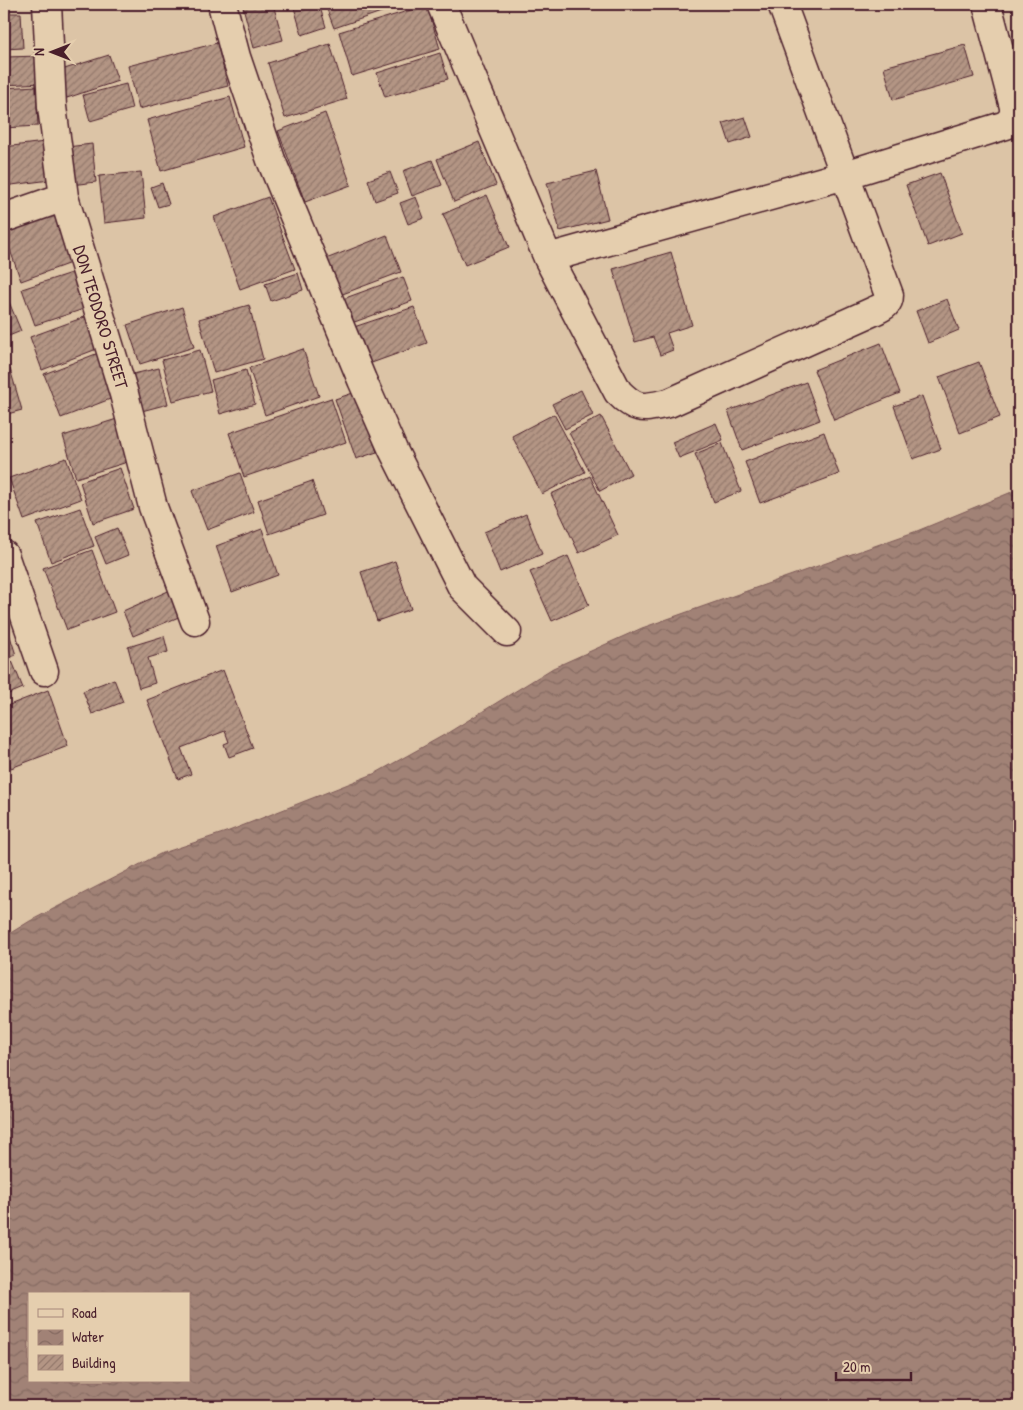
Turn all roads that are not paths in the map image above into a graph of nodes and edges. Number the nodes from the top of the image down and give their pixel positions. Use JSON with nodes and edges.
{"nodes":[{"id":1,"x":47,"y":4,"type":"edge"},
{"id":2,"x":222,"y":4,"type":"edge"},
{"id":3,"x":441,"y":4,"type":"edge"},
{"id":4,"x":782,"y":4,"type":"edge"},
{"id":5,"x":987,"y":4,"type":"edge"},
{"id":6,"x":845,"y":175,"type":"junction"},
{"id":7,"x":64,"y":197,"type":"junction"},
{"id":8,"x":4,"y":218,"type":"edge"},
{"id":9,"x":548,"y":258,"type":"junction"},
{"id":10,"x":4,"y":555,"type":"edge"},
{"id":11,"x":195,"y":621,"type":"dead end"},
{"id":12,"x":507,"y":632,"type":"dead end"},
{"id":13,"x":44,"y":671,"type":"dead end"}],
"edges":[{"from":1,"to":7,"type":"street","name":"DON TEODORO STREET"},
{"from":2,"to":12,"type":"street"},
{"from":3,"to":9,"type":"street"},
{"from":4,"to":6,"type":"street"},
{"from":5,"to":6,"type":"street"},
{"from":6,"to":9,"type":"street"},
{"from":6,"to":9,"type":"street"},
{"from":7,"to":8,"type":"street"},
{"from":7,"to":11,"type":"street","name":"DON TEODORO STREET"},
{"from":10,"to":13,"type":"street"}]}
